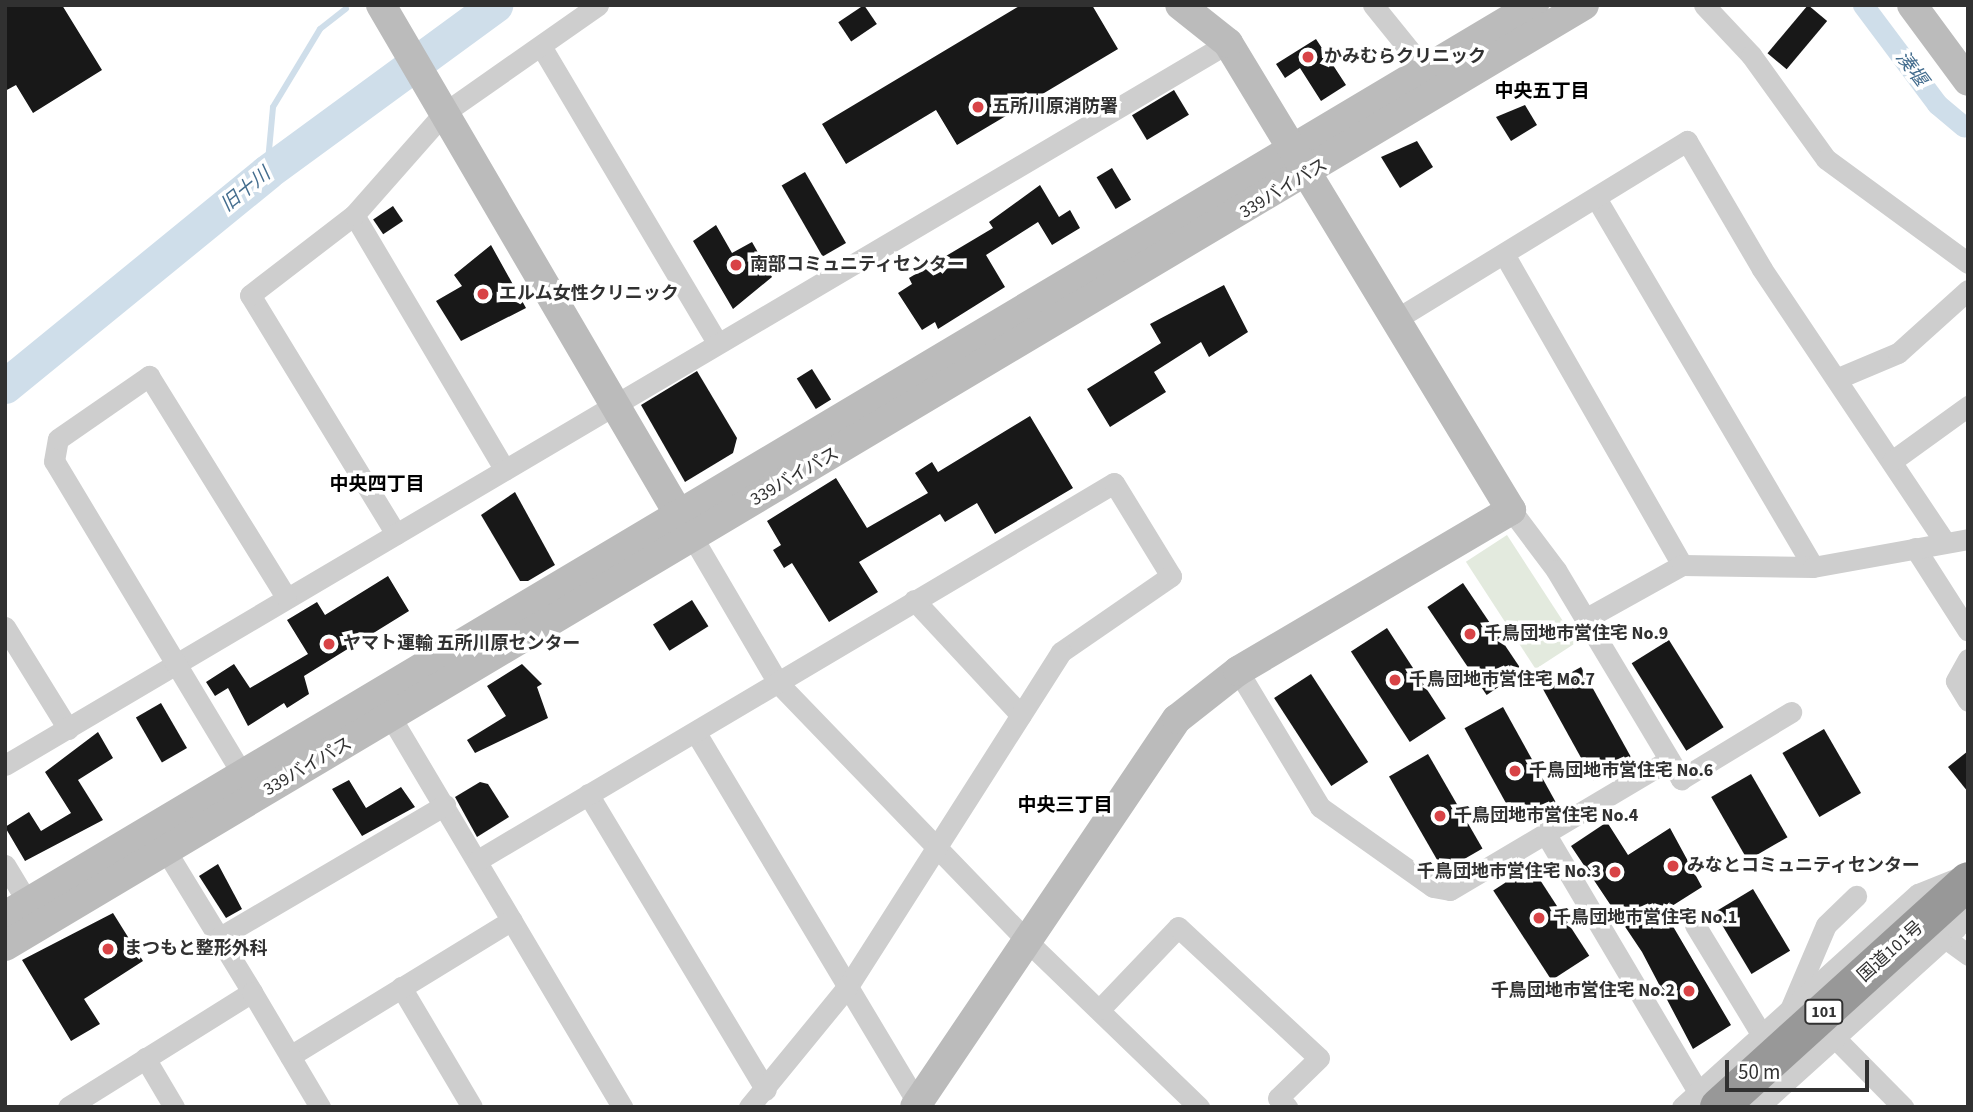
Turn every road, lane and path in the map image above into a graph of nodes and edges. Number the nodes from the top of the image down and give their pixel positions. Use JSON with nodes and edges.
{"nodes":[{"id":1,"x":380,"y":5,"type":"edge"},
{"id":2,"x":598,"y":5,"type":"edge"},
{"id":3,"x":1180,"y":5,"type":"edge"},
{"id":4,"x":1373,"y":5,"type":"edge"},
{"id":5,"x":1534,"y":5,"type":"edge"},
{"id":6,"x":1584,"y":5,"type":"edge"},
{"id":7,"x":1704,"y":5,"type":"edge"},
{"id":8,"x":1912,"y":5,"type":"edge"},
{"id":9,"x":1228,"y":43,"type":"junction"},
{"id":10,"x":541,"y":46,"type":"junction"},
{"id":11,"x":1435,"y":81,"type":"junction"},
{"id":12,"x":1968,"y":81,"type":"edge"},
{"id":13,"x":441,"y":107,"type":"junction"},
{"id":14,"x":1304,"y":163,"type":"junction"},
{"id":15,"x":1596,"y":198,"type":"junction"},
{"id":16,"x":354,"y":215,"type":"junction"},
{"id":17,"x":1504,"y":254,"type":"junction"},
{"id":18,"x":1968,"y":263,"type":"edge"},
{"id":19,"x":1968,"y":290,"type":"edge"},
{"id":20,"x":1398,"y":318,"type":"junction"},
{"id":21,"x":717,"y":343,"type":"junction"},
{"id":22,"x":1836,"y":379,"type":"junction"},
{"id":23,"x":613,"y":405,"type":"junction"},
{"id":24,"x":1968,"y":406,"type":"edge"},
{"id":25,"x":1892,"y":461,"type":"junction"},
{"id":26,"x":505,"y":470,"type":"junction"},
{"id":27,"x":1511,"y":510,"type":"junction"},
{"id":28,"x":686,"y":526,"type":"junction"},
{"id":29,"x":396,"y":534,"type":"junction"},
{"id":30,"x":1968,"y":539,"type":"edge"},
{"id":31,"x":1945,"y":542,"type":"junction"},
{"id":32,"x":1914,"y":548,"type":"junction"},
{"id":33,"x":1682,"y":565,"type":"junction"},
{"id":34,"x":1813,"y":567,"type":"junction"},
{"id":35,"x":286,"y":597,"type":"junction"},
{"id":36,"x":914,"y":600,"type":"junction"},
{"id":37,"x":1586,"y":620,"type":"junction"},
{"id":38,"x":5,"y":626,"type":"edge"},
{"id":39,"x":1968,"y":631,"type":"edge"},
{"id":40,"x":1968,"y":659,"type":"edge"},
{"id":41,"x":176,"y":663,"type":"junction"},
{"id":42,"x":1238,"y":671,"type":"junction"},
{"id":43,"x":778,"y":683,"type":"junction"},
{"id":44,"x":1968,"y":701,"type":"edge"},
{"id":45,"x":384,"y":708,"type":"junction"},
{"id":46,"x":1791,"y":712,"type":"dead end"},
{"id":47,"x":1021,"y":715,"type":"junction"},
{"id":48,"x":68,"y":729,"type":"junction"},
{"id":49,"x":696,"y":733,"type":"junction"},
{"id":50,"x":1669,"y":760,"type":"junction"},
{"id":51,"x":5,"y":765,"type":"edge"},
{"id":52,"x":250,"y":786,"type":"junction"},
{"id":53,"x":588,"y":794,"type":"junction"},
{"id":54,"x":445,"y":805,"type":"junction"},
{"id":55,"x":1545,"y":833,"type":"junction"},
{"id":56,"x":939,"y":847,"type":"junction"},
{"id":57,"x":166,"y":851,"type":"junction"},
{"id":58,"x":478,"y":860,"type":"junction"},
{"id":59,"x":5,"y":865,"type":"edge"},
{"id":60,"x":1968,"y":875,"type":"edge"},
{"id":61,"x":1968,"y":881,"type":"edge"},
{"id":62,"x":1856,"y":896,"type":"dead end"},
{"id":63,"x":1968,"y":896,"type":"edge"},
{"id":64,"x":17,"y":909,"type":"edge"},
{"id":65,"x":512,"y":920,"type":"junction"},
{"id":66,"x":1695,"y":925,"type":"dead end"},
{"id":67,"x":1937,"y":928,"type":"junction"},
{"id":68,"x":220,"y":937,"type":"junction"},
{"id":69,"x":1028,"y":942,"type":"junction"},
{"id":70,"x":5,"y":946,"type":"edge"},
{"id":71,"x":1968,"y":955,"type":"edge"},
{"id":72,"x":848,"y":986,"type":"junction"},
{"id":73,"x":401,"y":987,"type":"junction"},
{"id":74,"x":252,"y":992,"type":"junction"},
{"id":75,"x":1100,"y":1009,"type":"junction"},
{"id":76,"x":1788,"y":1015,"type":"junction"},
{"id":77,"x":1833,"y":1036,"type":"junction"},
{"id":78,"x":1763,"y":1037,"type":"junction"},
{"id":79,"x":290,"y":1056,"type":"junction"},
{"id":80,"x":145,"y":1058,"type":"junction"},
{"id":81,"x":766,"y":1090,"type":"junction"},
{"id":82,"x":1709,"y":1099,"type":"edge"},
{"id":83,"x":917,"y":1105,"type":"edge"},
{"id":84,"x":1901,"y":1106,"type":"edge"},
{"id":85,"x":68,"y":1107,"type":"edge"},
{"id":86,"x":174,"y":1107,"type":"edge"},
{"id":87,"x":320,"y":1107,"type":"edge"},
{"id":88,"x":472,"y":1107,"type":"edge"},
{"id":89,"x":622,"y":1107,"type":"edge"},
{"id":90,"x":749,"y":1107,"type":"edge"},
{"id":91,"x":1199,"y":1107,"type":"edge"},
{"id":92,"x":1287,"y":1107,"type":"edge"},
{"id":93,"x":1682,"y":1107,"type":"edge"},
{"id":94,"x":1758,"y":1107,"type":"edge"}],
"edges":[{"from":1,"to":13,"type":"street"},
{"from":2,"to":10,"type":"street"},
{"from":3,"to":9,"type":"street"},
{"from":4,"to":11,"type":"street"},
{"from":5,"to":11,"type":"street"},
{"from":6,"to":11,"type":"street","name":"339バイパス"},
{"from":7,"to":18,"type":"street"},
{"from":8,"to":12,"type":"street"},
{"from":9,"to":14,"type":"street"},
{"from":9,"to":21,"type":"street"},
{"from":10,"to":13,"type":"street"},
{"from":10,"to":21,"type":"street"},
{"from":11,"to":14,"type":"street","name":"339バイパス"},
{"from":13,"to":16,"type":"street"},
{"from":13,"to":23,"type":"street"},
{"from":14,"to":20,"type":"street"},
{"from":14,"to":28,"type":"street","name":"339バイパス"},
{"from":15,"to":17,"type":"street"},
{"from":15,"to":22,"type":"street"},
{"from":15,"to":34,"type":"street"},
{"from":16,"to":26,"type":"street"},
{"from":16,"to":29,"type":"street"},
{"from":17,"to":20,"type":"street"},
{"from":17,"to":33,"type":"street"},
{"from":19,"to":22,"type":"street"},
{"from":20,"to":27,"type":"street"},
{"from":21,"to":23,"type":"street"},
{"from":22,"to":25,"type":"street"},
{"from":23,"to":26,"type":"street"},
{"from":23,"to":28,"type":"street"},
{"from":24,"to":25,"type":"street"},
{"from":25,"to":31,"type":"street"},
{"from":26,"to":29,"type":"street"},
{"from":27,"to":37,"type":"street"},
{"from":27,"to":42,"type":"street"},
{"from":28,"to":43,"type":"street"},
{"from":28,"to":45,"type":"street","name":"339バイパス"},
{"from":29,"to":35,"type":"street"},
{"from":30,"to":31,"type":"street"},
{"from":31,"to":32,"type":"street"},
{"from":32,"to":34,"type":"street"},
{"from":32,"to":39,"type":"street"},
{"from":33,"to":34,"type":"street"},
{"from":33,"to":37,"type":"street"},
{"from":35,"to":41,"type":"street"},
{"from":35,"to":41,"type":"street"},
{"from":36,"to":43,"type":"street"},
{"from":36,"to":47,"type":"street"},
{"from":36,"to":47,"type":"street"},
{"from":37,"to":50,"type":"street"},
{"from":38,"to":48,"type":"street"},
{"from":40,"to":44,"type":"street"},
{"from":41,"to":48,"type":"street"},
{"from":41,"to":52,"type":"street"},
{"from":42,"to":55,"type":"street"},
{"from":42,"to":69,"type":"street"},
{"from":43,"to":49,"type":"street"},
{"from":43,"to":56,"type":"street"},
{"from":45,"to":52,"type":"street","name":"339バイパス"},
{"from":45,"to":54,"type":"street"},
{"from":46,"to":50,"type":"street"},
{"from":47,"to":56,"type":"street"},
{"from":48,"to":51,"type":"street"},
{"from":49,"to":53,"type":"street"},
{"from":49,"to":72,"type":"street"},
{"from":50,"to":55,"type":"street"},
{"from":52,"to":57,"type":"street","name":"339バイパス"},
{"from":52,"to":64,"type":"street"},
{"from":53,"to":58,"type":"street"},
{"from":53,"to":81,"type":"street"},
{"from":54,"to":58,"type":"street"},
{"from":54,"to":68,"type":"street"},
{"from":55,"to":82,"type":"street"},
{"from":56,"to":69,"type":"street"},
{"from":56,"to":72,"type":"street"},
{"from":57,"to":68,"type":"street"},
{"from":57,"to":70,"type":"street","name":"339バイパス"},
{"from":58,"to":65,"type":"street"},
{"from":59,"to":64,"type":"street"},
{"from":60,"to":76,"type":"street"},
{"from":61,"to":67,"type":"highway","name":"国道101号","number":"101"},
{"from":62,"to":76,"type":"street"},
{"from":63,"to":67,"type":"street"},
{"from":65,"to":73,"type":"street"},
{"from":65,"to":89,"type":"street"},
{"from":66,"to":78,"type":"street"},
{"from":67,"to":71,"type":"street"},
{"from":67,"to":77,"type":"street"},
{"from":67,"to":82,"type":"highway","name":"国道101号","number":"101"},
{"from":68,"to":74,"type":"street"},
{"from":69,"to":75,"type":"street"},
{"from":69,"to":83,"type":"street"},
{"from":72,"to":81,"type":"street"},
{"from":72,"to":83,"type":"street"},
{"from":73,"to":79,"type":"street"},
{"from":73,"to":88,"type":"street"},
{"from":74,"to":79,"type":"street"},
{"from":74,"to":80,"type":"street"},
{"from":75,"to":91,"type":"street"},
{"from":75,"to":92,"type":"street"},
{"from":76,"to":78,"type":"street"},
{"from":77,"to":84,"type":"street"},
{"from":77,"to":94,"type":"street"},
{"from":78,"to":82,"type":"street"},
{"from":79,"to":87,"type":"street"},
{"from":80,"to":85,"type":"street"},
{"from":80,"to":86,"type":"street"},
{"from":81,"to":90,"type":"street"},
{"from":82,"to":93,"type":"street"}]}
